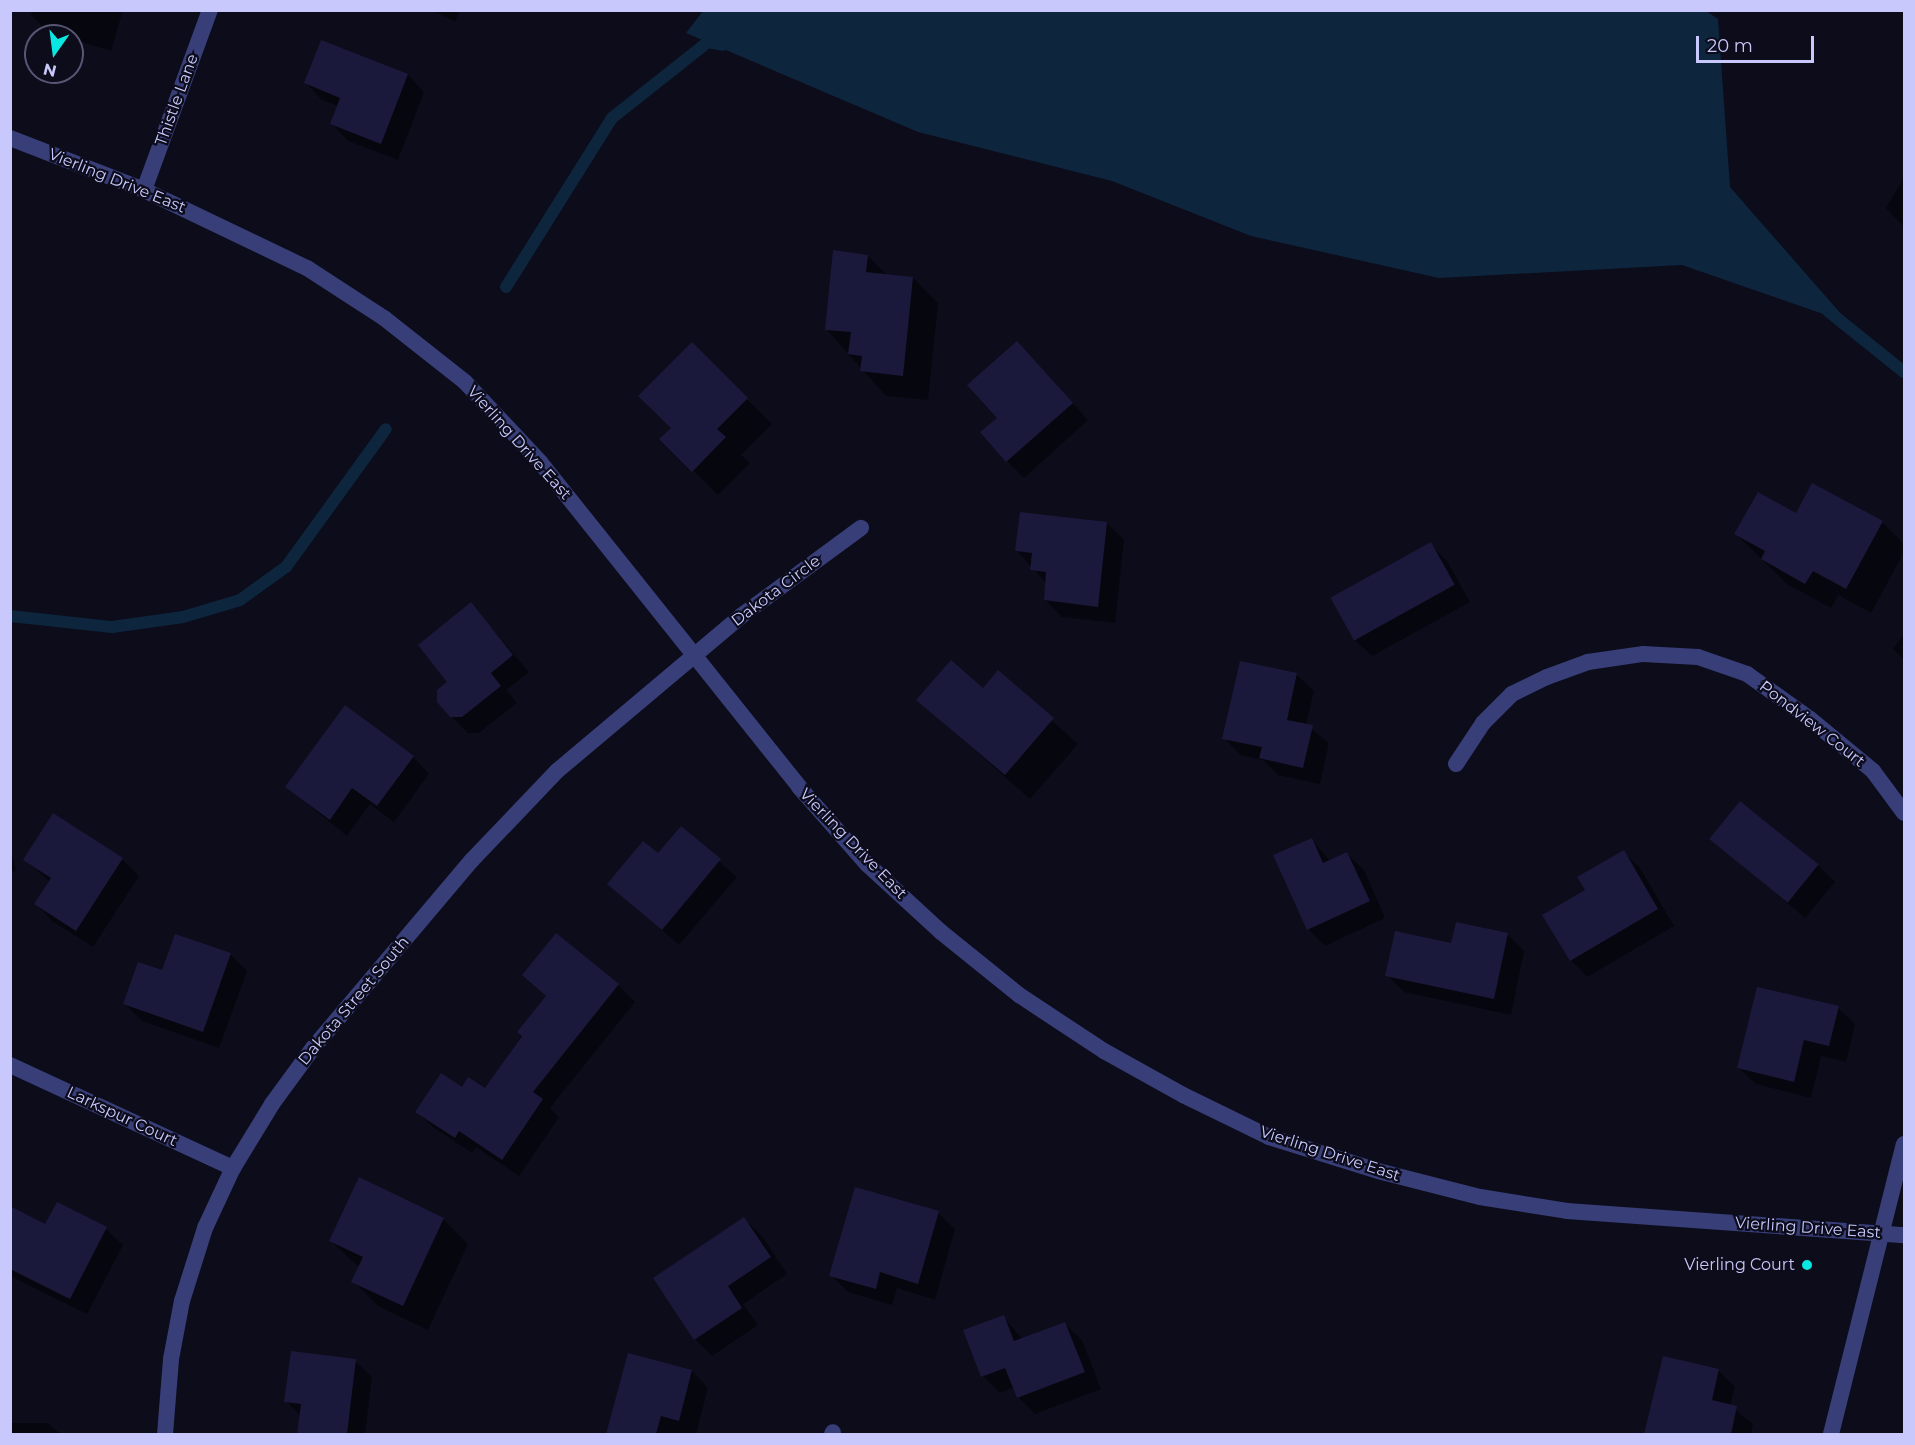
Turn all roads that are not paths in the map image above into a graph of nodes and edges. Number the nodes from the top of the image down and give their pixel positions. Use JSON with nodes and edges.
{"nodes":[{"id":1,"x":210,"y":10,"type":"edge"},
{"id":2,"x":10,"y":138,"type":"edge"},
{"id":3,"x":144,"y":190,"type":"junction"},
{"id":4,"x":861,"y":528,"type":"dead end"},
{"id":5,"x":694,"y":658,"type":"junction"},
{"id":6,"x":1456,"y":764,"type":"dead end"},
{"id":7,"x":1905,"y":813,"type":"edge"},
{"id":8,"x":10,"y":1065,"type":"edge"},
{"id":9,"x":1905,"y":1144,"type":"edge"},
{"id":10,"x":233,"y":1168,"type":"junction"},
{"id":11,"x":1882,"y":1233,"type":"junction"},
{"id":12,"x":1905,"y":1235,"type":"edge"},
{"id":13,"x":165,"y":1434,"type":"edge"},
{"id":14,"x":1831,"y":1434,"type":"edge"}],
"edges":[{"from":1,"to":3,"type":"street","name":"Thistle Lane"},
{"from":2,"to":3,"type":"street","name":"Vierling Drive East"},
{"from":3,"to":5,"type":"street","name":"Vierling Drive East"},
{"from":4,"to":5,"type":"street","name":"Dakota Circle"},
{"from":5,"to":10,"type":"street","name":"Dakota Street South"},
{"from":5,"to":11,"type":"street","name":"Vierling Drive East"},
{"from":6,"to":7,"type":"street","name":"Pondview Court"},
{"from":8,"to":10,"type":"street","name":"Larkspur Court"},
{"from":9,"to":11,"type":"street"},
{"from":10,"to":13,"type":"street","name":"Dakota Street South"},
{"from":11,"to":12,"type":"street","name":"Vierling Drive East"},
{"from":11,"to":14,"type":"street"}]}
